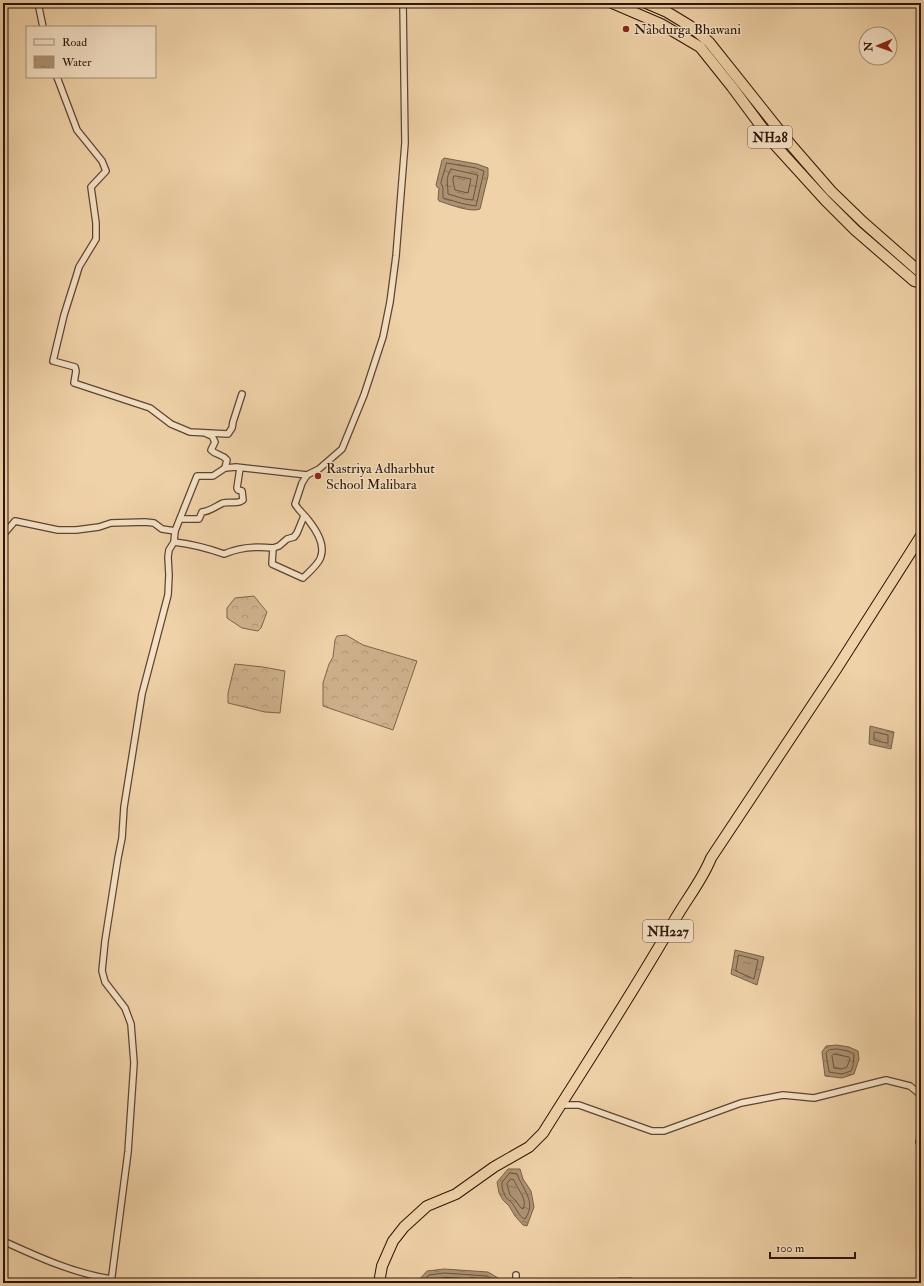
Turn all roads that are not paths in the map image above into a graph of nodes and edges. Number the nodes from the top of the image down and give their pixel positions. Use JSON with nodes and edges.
{"nodes":[{"id":1,"x":38,"y":3,"type":"edge"},
{"id":2,"x":403,"y":3,"type":"edge"},
{"id":3,"x":612,"y":3,"type":"edge"},
{"id":4,"x":646,"y":3,"type":"edge"},
{"id":5,"x":43,"y":26,"type":"edge"},
{"id":6,"x":57,"y":78,"type":"edge"},
{"id":7,"x":736,"y":84,"type":"junction"},
{"id":8,"x":863,"y":222,"type":"junction"},
{"id":9,"x":855,"y":230,"type":"junction"},
{"id":10,"x":921,"y":273,"type":"edge"},
{"id":11,"x":921,"y":283,"type":"edge"},
{"id":12,"x":242,"y":394,"type":"dead end"},
{"id":13,"x":202,"y":432,"type":"junction"},
{"id":14,"x":225,"y":468,"type":"junction"},
{"id":15,"x":240,"y":468,"type":"junction"},
{"id":16,"x":307,"y":476,"type":"junction"},
{"id":17,"x":304,"y":516,"type":"junction"},
{"id":18,"x":180,"y":519,"type":"junction"},
{"id":19,"x":175,"y":531,"type":"junction"},
{"id":20,"x":3,"y":535,"type":"edge"},
{"id":21,"x":921,"y":536,"type":"edge"},
{"id":22,"x":174,"y":542,"type":"junction"},
{"id":23,"x":273,"y":548,"type":"junction"},
{"id":24,"x":921,"y":1095,"type":"edge"},
{"id":25,"x":560,"y":1105,"type":"junction"},
{"id":26,"x":921,"y":1135,"type":"edge"},
{"id":27,"x":921,"y":1146,"type":"edge"},
{"id":28,"x":3,"y":1241,"type":"edge"},
{"id":29,"x":516,"y":1275,"type":"dead end"},
{"id":30,"x":111,"y":1281,"type":"edge"},
{"id":31,"x":379,"y":1283,"type":"edge"},
{"id":32,"x":516,"y":1283,"type":"edge"}],
"edges":[{"from":1,"to":5,"type":"street"},
{"from":2,"to":16,"type":"street"},
{"from":3,"to":7,"type":"highway","number":"NH28"},
{"from":4,"to":7,"type":"highway","number":"NH28"},
{"from":6,"to":13,"type":"street"},
{"from":7,"to":8,"type":"highway","number":"NH28"},
{"from":7,"to":9,"type":"highway","number":"NH28"},
{"from":8,"to":9,"type":"highway"},
{"from":8,"to":10,"type":"highway","number":"NH28"},
{"from":9,"to":11,"type":"highway","number":"NH28"},
{"from":12,"to":13,"type":"street"},
{"from":13,"to":14,"type":"street"},
{"from":14,"to":15,"type":"street"},
{"from":14,"to":18,"type":"street"},
{"from":15,"to":16,"type":"street"},
{"from":15,"to":18,"type":"street"},
{"from":16,"to":17,"type":"street"},
{"from":17,"to":23,"type":"street"},
{"from":17,"to":23,"type":"street"},
{"from":18,"to":19,"type":"street"},
{"from":19,"to":20,"type":"street"},
{"from":19,"to":22,"type":"street"},
{"from":21,"to":25,"type":"highway","number":"NH227"},
{"from":22,"to":23,"type":"street"},
{"from":22,"to":30,"type":"street"},
{"from":24,"to":25,"type":"street"},
{"from":25,"to":31,"type":"highway","number":"NH227"},
{"from":26,"to":27,"type":"street"},
{"from":28,"to":30,"type":"street"},
{"from":29,"to":32,"type":"street"}]}
